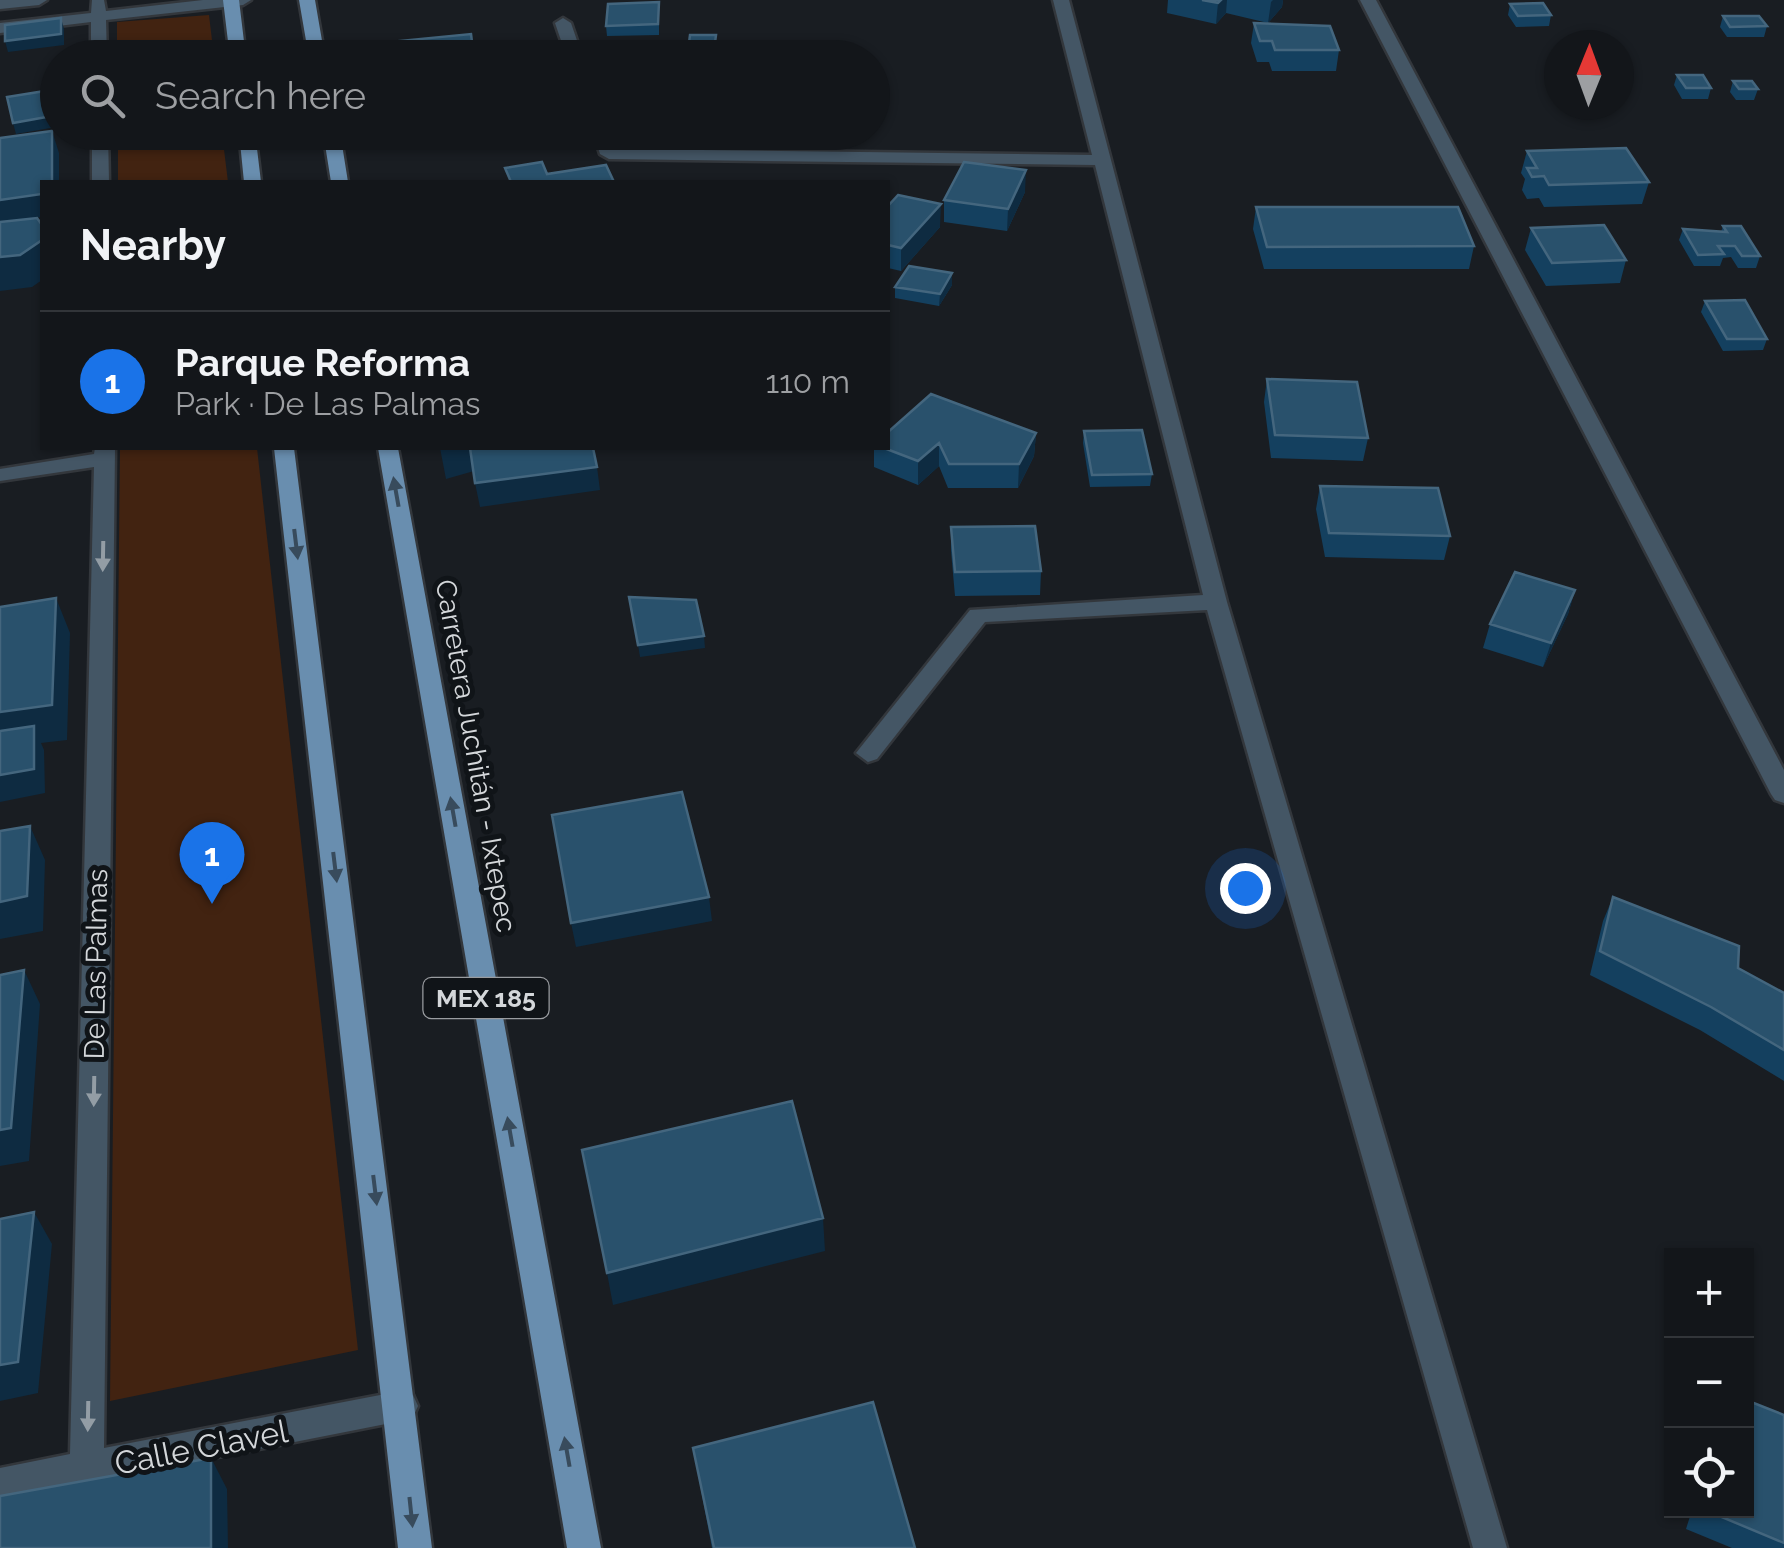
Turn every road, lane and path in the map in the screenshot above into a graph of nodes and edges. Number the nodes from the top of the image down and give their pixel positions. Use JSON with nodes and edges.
{"nodes":[{"id":1,"x":39,"y":0,"type":"edge"},
{"id":2,"x":235,"y":0,"type":"edge"},
{"id":3,"x":307,"y":0,"type":"edge"},
{"id":4,"x":1060,"y":0,"type":"edge"},
{"id":5,"x":1368,"y":0,"type":"edge"},
{"id":6,"x":0,"y":4,"type":"edge"},
{"id":7,"x":98,"y":8,"type":"edge"},
{"id":8,"x":563,"y":23,"type":"dead end"},
{"id":9,"x":0,"y":28,"type":"edge"},
{"id":10,"x":99,"y":40,"type":"edge"},
{"id":11,"x":237,"y":40,"type":"edge"},
{"id":12,"x":314,"y":40,"type":"edge"},
{"id":13,"x":569,"y":40,"type":"edge"},
{"id":14,"x":100,"y":150,"type":"edge"},
{"id":15,"x":249,"y":150,"type":"edge"},
{"id":16,"x":334,"y":150,"type":"edge"},
{"id":17,"x":607,"y":150,"type":"edge"},
{"id":18,"x":1103,"y":160,"type":"junction"},
{"id":19,"x":101,"y":180,"type":"edge"},
{"id":20,"x":253,"y":180,"type":"edge"},
{"id":21,"x":340,"y":180,"type":"edge"},
{"id":22,"x":284,"y":450,"type":"edge"},
{"id":23,"x":388,"y":450,"type":"edge"},
{"id":24,"x":105,"y":453,"type":"edge"},
{"id":25,"x":0,"y":474,"type":"edge"},
{"id":26,"x":1216,"y":602,"type":"junction"},
{"id":27,"x":868,"y":754,"type":"dead end"},
{"id":28,"x":1784,"y":794,"type":"edge"},
{"id":29,"x":401,"y":1406,"type":"junction"},
{"id":30,"x":87,"y":1470,"type":"junction"},
{"id":31,"x":0,"y":1484,"type":"edge"},
{"id":32,"x":415,"y":1548,"type":"edge"},
{"id":33,"x":584,"y":1548,"type":"edge"},
{"id":34,"x":1490,"y":1548,"type":"edge"}],
"edges":[{"from":1,"to":6,"type":"street"},
{"from":2,"to":7,"type":"street"},
{"from":2,"to":11,"type":"main road"},
{"from":3,"to":12,"type":"main road"},
{"from":4,"to":18,"type":"street"},
{"from":5,"to":28,"type":"street"},
{"from":7,"to":9,"type":"street"},
{"from":7,"to":10,"type":"street"},
{"from":8,"to":13,"type":"street"},
{"from":14,"to":19,"type":"street"},
{"from":15,"to":20,"type":"main road"},
{"from":16,"to":21,"type":"main road"},
{"from":17,"to":18,"type":"street"},
{"from":18,"to":26,"type":"street"},
{"from":22,"to":29,"type":"main road","one_way":true},
{"from":33,"to":23,"type":"main road","name":"Carretera Juchitán - Ixtepec","number":"MEX 185","one_way":true},
{"from":24,"to":25,"type":"street"},
{"from":24,"to":30,"type":"street","name":"De Las Palmas","one_way":true},
{"from":26,"to":27,"type":"street"},
{"from":26,"to":34,"type":"street"},
{"from":29,"to":30,"type":"street","name":"Calle Clavel"},
{"from":29,"to":32,"type":"main road","one_way":true},
{"from":30,"to":31,"type":"street","name":"Calle Clavel"}]}
